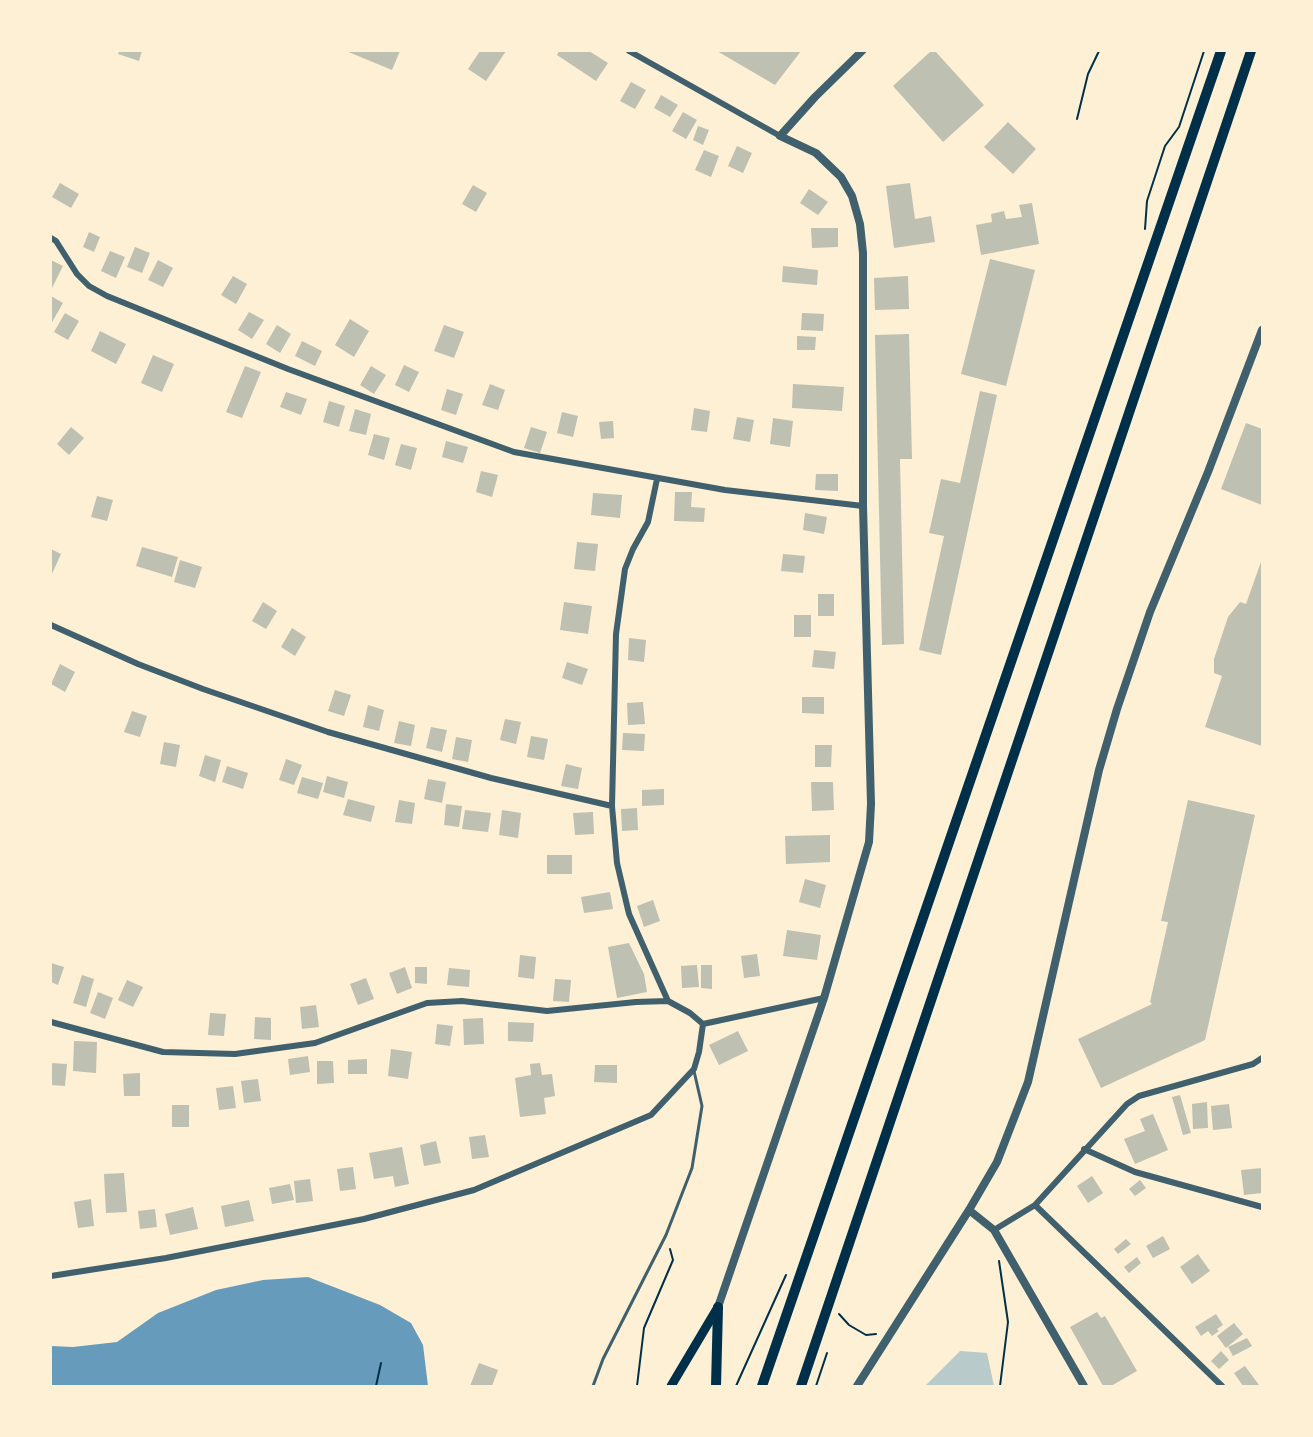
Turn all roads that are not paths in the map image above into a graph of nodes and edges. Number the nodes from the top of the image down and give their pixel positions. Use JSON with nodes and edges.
{"nodes":[{"id":1,"x":629,"y":51,"type":"edge"},
{"id":2,"x":862,"y":51,"type":"edge"},
{"id":3,"x":1221,"y":51,"type":"edge"},
{"id":4,"x":1251,"y":51,"type":"edge"},
{"id":5,"x":780,"y":136,"type":"junction"},
{"id":6,"x":51,"y":238,"type":"edge"},
{"id":7,"x":1262,"y":330,"type":"edge"},
{"id":8,"x":657,"y":478,"type":"junction"},
{"id":9,"x":863,"y":506,"type":"junction"},
{"id":10,"x":51,"y":625,"type":"edge"},
{"id":11,"x":612,"y":806,"type":"junction"},
{"id":12,"x":824,"y":998,"type":"junction"},
{"id":13,"x":668,"y":1001,"type":"junction"},
{"id":14,"x":51,"y":1022,"type":"edge"},
{"id":15,"x":703,"y":1024,"type":"junction"},
{"id":16,"x":1262,"y":1058,"type":"edge"},
{"id":17,"x":693,"y":1069,"type":"junction"},
{"id":18,"x":1084,"y":1149,"type":"junction"},
{"id":19,"x":1035,"y":1205,"type":"junction"},
{"id":20,"x":1262,"y":1207,"type":"edge"},
{"id":21,"x":969,"y":1210,"type":"junction"},
{"id":22,"x":994,"y":1230,"type":"junction"},
{"id":23,"x":51,"y":1276,"type":"edge"},
{"id":24,"x":718,"y":1307,"type":"junction"},
{"id":25,"x":593,"y":1386,"type":"edge"},
{"id":26,"x":671,"y":1386,"type":"edge"},
{"id":27,"x":716,"y":1386,"type":"edge"},
{"id":28,"x":762,"y":1386,"type":"edge"},
{"id":29,"x":801,"y":1386,"type":"edge"},
{"id":30,"x":857,"y":1386,"type":"edge"},
{"id":31,"x":1084,"y":1386,"type":"edge"},
{"id":32,"x":1222,"y":1386,"type":"edge"}],
"edges":[{"from":1,"to":5,"type":"street"},
{"from":2,"to":5,"type":"street"},
{"from":3,"to":28,"type":"main road"},
{"from":4,"to":29,"type":"main road"},
{"from":5,"to":9,"type":"street"},
{"from":6,"to":8,"type":"street"},
{"from":7,"to":21,"type":"street"},
{"from":8,"to":9,"type":"street"},
{"from":8,"to":11,"type":"street"},
{"from":9,"to":12,"type":"street"},
{"from":10,"to":11,"type":"street"},
{"from":11,"to":13,"type":"street"},
{"from":12,"to":15,"type":"street"},
{"from":12,"to":24,"type":"street"},
{"from":13,"to":14,"type":"street"},
{"from":13,"to":15,"type":"street"},
{"from":15,"to":17,"type":"street"},
{"from":16,"to":18,"type":"street"},
{"from":17,"to":23,"type":"street"},
{"from":17,"to":25,"type":"lane"},
{"from":18,"to":19,"type":"street"},
{"from":18,"to":20,"type":"street"},
{"from":19,"to":22,"type":"street"},
{"from":19,"to":32,"type":"street"},
{"from":21,"to":22,"type":"street"},
{"from":21,"to":30,"type":"street"},
{"from":22,"to":31,"type":"street"},
{"from":24,"to":26,"type":"main road"},
{"from":24,"to":27,"type":"main road"}]}
